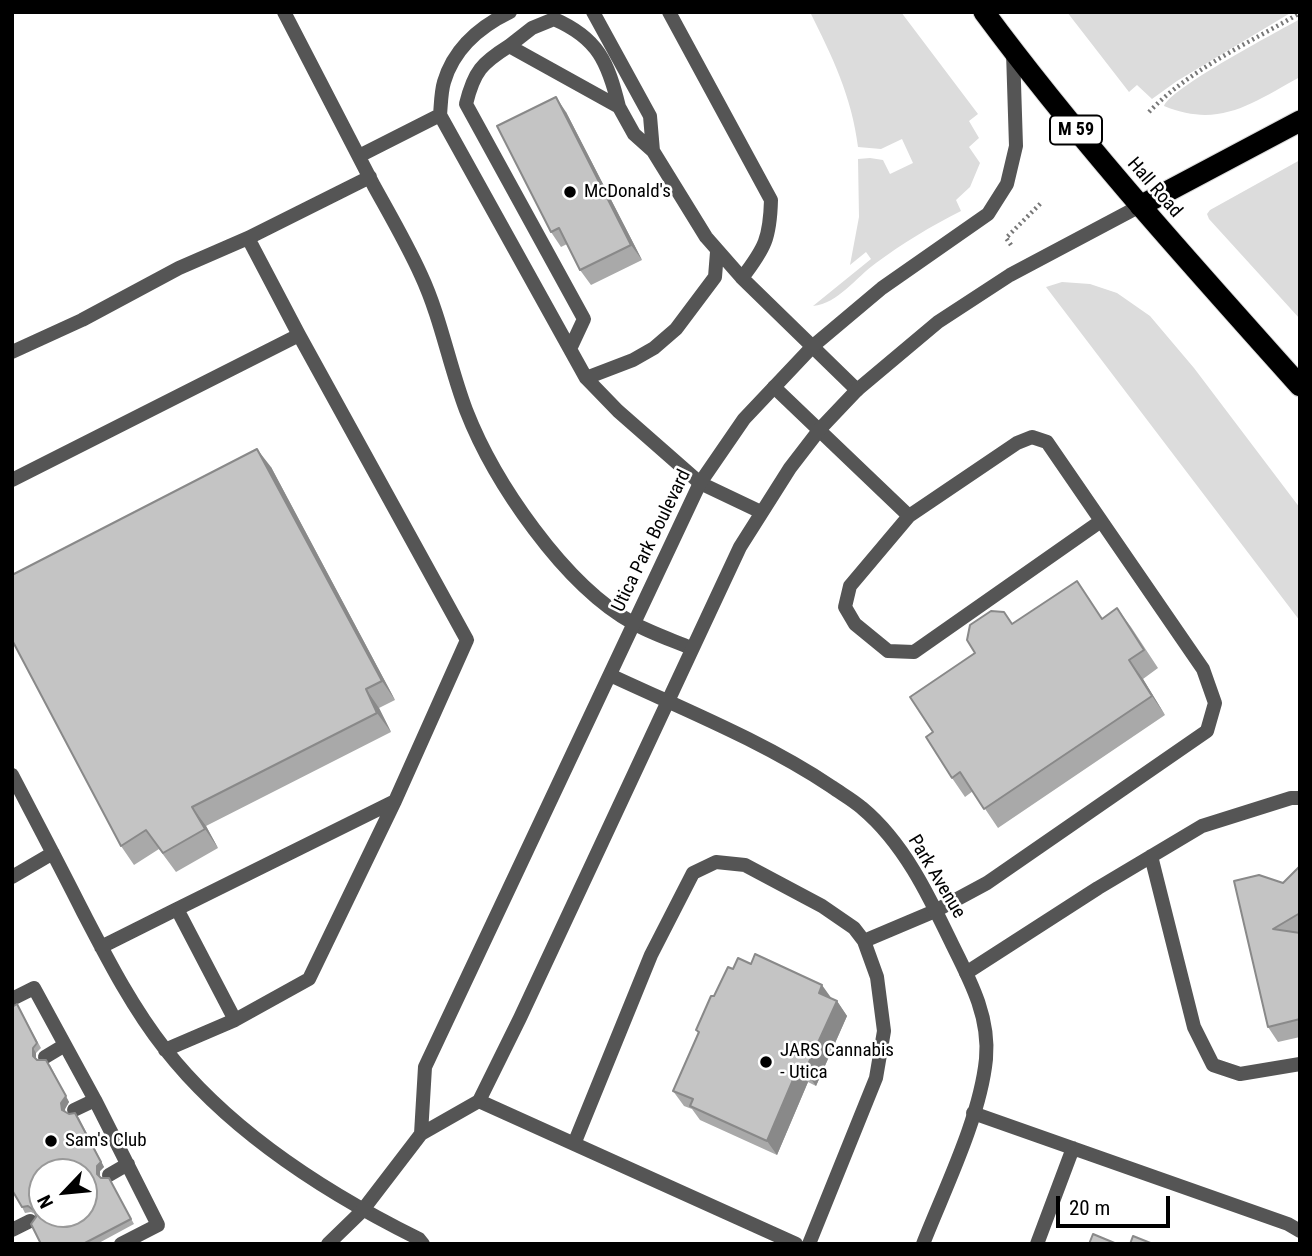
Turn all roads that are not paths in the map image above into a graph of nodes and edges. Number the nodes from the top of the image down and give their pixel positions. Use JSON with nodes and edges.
{"nodes":[{"id":1,"x":284,"y":12,"type":"edge"},
{"id":2,"x":510,"y":12,"type":"edge"},
{"id":3,"x":593,"y":12,"type":"edge"},
{"id":4,"x":669,"y":12,"type":"edge"},
{"id":5,"x":984,"y":12,"type":"edge"},
{"id":6,"x":509,"y":46,"type":"junction"},
{"id":7,"x":1013,"y":52,"type":"junction"},
{"id":8,"x":619,"y":107,"type":"junction"},
{"id":9,"x":440,"y":115,"type":"junction"},
{"id":10,"x":1300,"y":121,"type":"edge"},
{"id":11,"x":653,"y":151,"type":"junction"},
{"id":12,"x":359,"y":156,"type":"junction"},
{"id":13,"x":370,"y":177,"type":"junction"},
{"id":14,"x":1140,"y":206,"type":"junction"},
{"id":15,"x":248,"y":238,"type":"junction"},
{"id":16,"x":718,"y":252,"type":"junction"},
{"id":17,"x":742,"y":278,"type":"junction"},
{"id":18,"x":299,"y":335,"type":"junction"},
{"id":19,"x":813,"y":346,"type":"junction"},
{"id":20,"x":570,"y":349,"type":"junction"},
{"id":21,"x":12,"y":352,"type":"edge"},
{"id":22,"x":586,"y":377,"type":"junction"},
{"id":23,"x":1300,"y":386,"type":"edge"},
{"id":24,"x":774,"y":387,"type":"junction"},
{"id":25,"x":857,"y":390,"type":"junction"},
{"id":26,"x":820,"y":429,"type":"junction"},
{"id":27,"x":12,"y":480,"type":"edge"},
{"id":28,"x":700,"y":483,"type":"junction"},
{"id":29,"x":761,"y":512,"type":"junction"},
{"id":30,"x":909,"y":516,"type":"junction"},
{"id":31,"x":1101,"y":520,"type":"junction"},
{"id":32,"x":633,"y":623,"type":"junction"},
{"id":33,"x":691,"y":648,"type":"junction"},
{"id":34,"x":610,"y":675,"type":"junction"},
{"id":35,"x":666,"y":701,"type":"junction"},
{"id":36,"x":12,"y":775,"type":"edge"},
{"id":37,"x":1300,"y":798,"type":"edge"},
{"id":38,"x":396,"y":801,"type":"junction"},
{"id":39,"x":53,"y":853,"type":"junction"},
{"id":40,"x":1151,"y":856,"type":"junction"},
{"id":41,"x":12,"y":877,"type":"edge"},
{"id":42,"x":177,"y":909,"type":"junction"},
{"id":43,"x":935,"y":911,"type":"junction"},
{"id":44,"x":864,"y":941,"type":"junction"},
{"id":45,"x":101,"y":947,"type":"junction"},
{"id":46,"x":966,"y":972,"type":"junction"},
{"id":47,"x":14,"y":994,"type":"edge"},
{"id":48,"x":235,"y":1020,"type":"junction"},
{"id":49,"x":65,"y":1045,"type":"junction"},
{"id":50,"x":165,"y":1050,"type":"junction"},
{"id":51,"x":45,"y":1057,"type":"edge"},
{"id":52,"x":1300,"y":1063,"type":"edge"},
{"id":53,"x":95,"y":1100,"type":"junction"},
{"id":54,"x":479,"y":1101,"type":"junction"},
{"id":55,"x":74,"y":1110,"type":"edge"},
{"id":56,"x":973,"y":1113,"type":"junction"},
{"id":57,"x":421,"y":1134,"type":"junction"},
{"id":58,"x":574,"y":1144,"type":"junction"},
{"id":59,"x":1073,"y":1148,"type":"junction"},
{"id":60,"x":128,"y":1164,"type":"junction"},
{"id":61,"x":108,"y":1175,"type":"edge"},
{"id":62,"x":362,"y":1211,"type":"junction"},
{"id":63,"x":28,"y":1222,"type":"edge"},
{"id":64,"x":12,"y":1230,"type":"edge"},
{"id":65,"x":1300,"y":1231,"type":"edge"},
{"id":66,"x":121,"y":1244,"type":"edge"},
{"id":67,"x":328,"y":1244,"type":"edge"},
{"id":68,"x":423,"y":1244,"type":"edge"},
{"id":69,"x":796,"y":1244,"type":"edge"},
{"id":70,"x":810,"y":1244,"type":"edge"},
{"id":71,"x":923,"y":1244,"type":"edge"},
{"id":72,"x":1037,"y":1244,"type":"edge"}],
"edges":[{"from":1,"to":12,"type":"street"},
{"from":2,"to":9,"type":"street"},
{"from":3,"to":11,"type":"street"},
{"from":4,"to":17,"type":"street"},
{"from":5,"to":7,"type":"highway","name":"Hall Road","number":"M 59"},
{"from":6,"to":8,"type":"street"},
{"from":6,"to":8,"type":"street"},
{"from":6,"to":20,"type":"street"},
{"from":7,"to":14,"type":"highway","name":"Hall Road","number":"M 59"},
{"from":7,"to":19,"type":"street","name":"Utica Park Boulevard"},
{"from":8,"to":11,"type":"street"},
{"from":9,"to":12,"type":"street"},
{"from":9,"to":20,"type":"street"},
{"from":10,"to":14,"type":"highway"},
{"from":11,"to":16,"type":"street"},
{"from":12,"to":13,"type":"street"},
{"from":13,"to":15,"type":"street"},
{"from":13,"to":32,"type":"street"},
{"from":14,"to":23,"type":"highway","name":"Hall Road","number":"M 59"},
{"from":14,"to":25,"type":"street"},
{"from":15,"to":18,"type":"street"},
{"from":15,"to":21,"type":"street"},
{"from":16,"to":17,"type":"street"},
{"from":16,"to":22,"type":"street"},
{"from":17,"to":19,"type":"street"},
{"from":18,"to":27,"type":"street"},
{"from":18,"to":38,"type":"street"},
{"from":19,"to":24,"type":"street","name":"Utica Park Boulevard"},
{"from":19,"to":25,"type":"street"},
{"from":20,"to":22,"type":"street"},
{"from":22,"to":28,"type":"street"},
{"from":24,"to":26,"type":"street"},
{"from":24,"to":28,"type":"street","name":"Utica Park Boulevard"},
{"from":25,"to":26,"type":"street"},
{"from":26,"to":29,"type":"street"},
{"from":26,"to":30,"type":"street"},
{"from":28,"to":29,"type":"street"},
{"from":28,"to":32,"type":"street","name":"Utica Park Boulevard"},
{"from":29,"to":33,"type":"street"},
{"from":30,"to":31,"type":"street"},
{"from":30,"to":31,"type":"street"},
{"from":31,"to":43,"type":"street"},
{"from":32,"to":33,"type":"street"},
{"from":32,"to":34,"type":"street","name":"Utica Park Boulevard"},
{"from":33,"to":35,"type":"street"},
{"from":34,"to":35,"type":"street","name":"Park Avenue"},
{"from":34,"to":57,"type":"street","name":"Utica Park Boulevard"},
{"from":35,"to":43,"type":"street","name":"Park Avenue"},
{"from":35,"to":54,"type":"street"},
{"from":36,"to":39,"type":"street"},
{"from":37,"to":40,"type":"street"},
{"from":38,"to":42,"type":"street"},
{"from":38,"to":48,"type":"street"},
{"from":39,"to":41,"type":"street"},
{"from":39,"to":45,"type":"street"},
{"from":40,"to":46,"type":"street"},
{"from":40,"to":52,"type":"street"},
{"from":42,"to":45,"type":"street"},
{"from":42,"to":48,"type":"street"},
{"from":43,"to":44,"type":"street"},
{"from":43,"to":46,"type":"street","name":"Park Avenue"},
{"from":44,"to":58,"type":"street"},
{"from":44,"to":70,"type":"street"},
{"from":45,"to":50,"type":"street"},
{"from":46,"to":56,"type":"street","name":"Park Avenue"},
{"from":47,"to":49,"type":"street"},
{"from":48,"to":50,"type":"street"},
{"from":49,"to":51,"type":"street"},
{"from":49,"to":53,"type":"street"},
{"from":50,"to":62,"type":"street"},
{"from":53,"to":55,"type":"street"},
{"from":53,"to":60,"type":"street"},
{"from":54,"to":57,"type":"street"},
{"from":54,"to":58,"type":"street"},
{"from":56,"to":59,"type":"street"},
{"from":56,"to":71,"type":"street","name":"Park Avenue"},
{"from":57,"to":62,"type":"street"},
{"from":58,"to":69,"type":"street"},
{"from":59,"to":65,"type":"street"},
{"from":59,"to":72,"type":"street"},
{"from":60,"to":61,"type":"street"},
{"from":60,"to":66,"type":"street"},
{"from":62,"to":67,"type":"street"},
{"from":62,"to":68,"type":"street"},
{"from":63,"to":64,"type":"street"}]}
